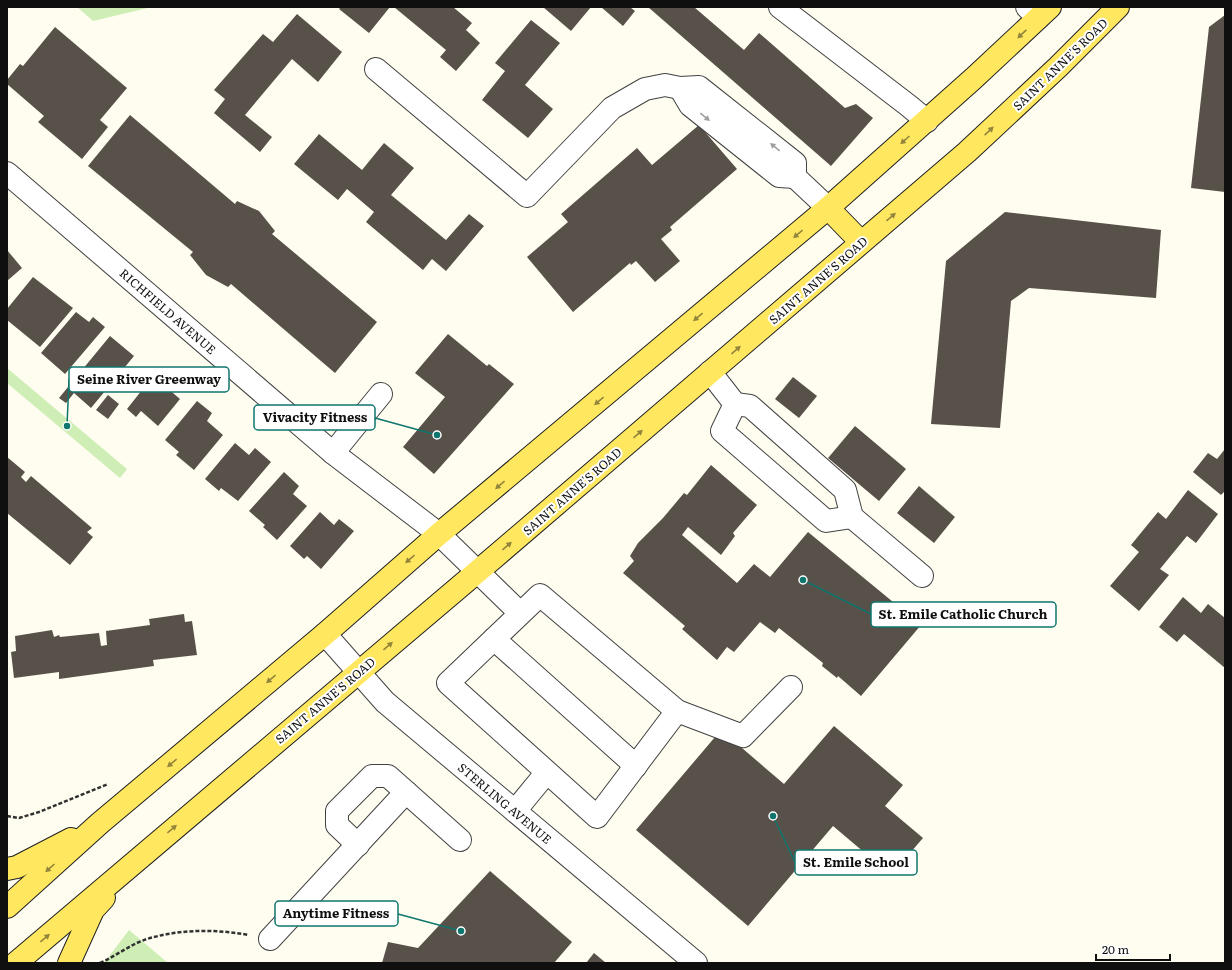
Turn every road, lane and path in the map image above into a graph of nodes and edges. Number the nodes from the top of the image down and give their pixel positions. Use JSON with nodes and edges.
{"nodes":[{"id":1,"x":780,"y":7,"type":"edge"},
{"id":2,"x":1118,"y":7,"type":"edge"},
{"id":3,"x":1039,"y":11,"type":"edge"},
{"id":4,"x":376,"y":69,"type":"dead end"},
{"id":5,"x":926,"y":121,"type":"junction"},
{"id":6,"x":7,"y":173,"type":"edge"},
{"id":7,"x":828,"y":208,"type":"junction"},
{"id":8,"x":862,"y":242,"type":"junction"},
{"id":9,"x":710,"y":372,"type":"junction"},
{"id":10,"x":381,"y":394,"type":"dead end"},
{"id":11,"x":735,"y":404,"type":"junction"},
{"id":12,"x":333,"y":453,"type":"junction"},
{"id":13,"x":852,"y":517,"type":"junction"},
{"id":14,"x":439,"y":534,"type":"junction"},
{"id":15,"x":477,"y":571,"type":"junction"},
{"id":16,"x":922,"y":576,"type":"dead end"},
{"id":17,"x":520,"y":613,"type":"junction"},
{"id":18,"x":325,"y":634,"type":"junction"},
{"id":19,"x":494,"y":639,"type":"junction"},
{"id":20,"x":358,"y":671,"type":"junction"},
{"id":21,"x":791,"y":687,"type":"dead end"},
{"id":22,"x":677,"y":711,"type":"junction"},
{"id":23,"x":636,"y":766,"type":"junction"},
{"id":24,"x":547,"y":772,"type":"junction"},
{"id":25,"x":110,"y":783,"type":"dead end"},
{"id":26,"x":406,"y":792,"type":"junction"},
{"id":27,"x":515,"y":811,"type":"junction"},
{"id":28,"x":7,"y":816,"type":"edge"},
{"id":29,"x":100,"y":823,"type":"junction"},
{"id":30,"x":460,"y":840,"type":"dead end"},
{"id":31,"x":358,"y":845,"type":"junction"},
{"id":32,"x":143,"y":855,"type":"junction"},
{"id":33,"x":7,"y":869,"type":"edge"},
{"id":34,"x":7,"y":907,"type":"edge"},
{"id":35,"x":270,"y":939,"type":"joint"},
{"id":36,"x":16,"y":963,"type":"edge"},
{"id":37,"x":70,"y":963,"type":"edge"},
{"id":38,"x":100,"y":963,"type":"edge"},
{"id":39,"x":696,"y":963,"type":"edge"}],
"edges":[{"from":1,"to":5,"type":"street"},
{"from":8,"to":2,"type":"main road","name":"SAINT ANNE'S ROAD","one_way":true},
{"from":3,"to":5,"type":"main road","one_way":true},
{"from":4,"to":7,"type":"street"},
{"from":5,"to":7,"type":"main road","one_way":true},
{"from":6,"to":12,"type":"street","name":"RICHFIELD AVENUE"},
{"from":7,"to":8,"type":"main road"},
{"from":7,"to":14,"type":"main road","one_way":true},
{"from":9,"to":8,"type":"main road","name":"SAINT ANNE'S ROAD","one_way":true},
{"from":9,"to":11,"type":"street"},
{"from":15,"to":9,"type":"main road","name":"SAINT ANNE'S ROAD","one_way":true},
{"from":10,"to":12,"type":"street"},
{"from":11,"to":13,"type":"street"},
{"from":11,"to":13,"type":"street"},
{"from":12,"to":14,"type":"street","name":"RICHFIELD AVENUE"},
{"from":13,"to":16,"type":"street"},
{"from":14,"to":15,"type":"street","name":"RICHFIELD AVENUE"},
{"from":14,"to":18,"type":"main road","one_way":true},
{"from":15,"to":17,"type":"street","name":"RICHFIELD AVENUE"},
{"from":20,"to":15,"type":"main road","name":"SAINT ANNE'S ROAD","one_way":true},
{"from":17,"to":19,"type":"street"},
{"from":17,"to":22,"type":"street"},
{"from":18,"to":20,"type":"street","name":"STERLING AVENUE"},
{"from":18,"to":29,"type":"main road","one_way":true},
{"from":19,"to":23,"type":"street"},
{"from":19,"to":24,"type":"street"},
{"from":20,"to":27,"type":"street","name":"STERLING AVENUE"},
{"from":32,"to":20,"type":"main road","name":"SAINT ANNE'S ROAD","one_way":true},
{"from":21,"to":22,"type":"street"},
{"from":22,"to":23,"type":"street"},
{"from":23,"to":24,"type":"street"},
{"from":24,"to":27,"type":"street"},
{"from":25,"to":28,"type":"path"},
{"from":26,"to":30,"type":"street"},
{"from":26,"to":31,"type":"street"},
{"from":26,"to":31,"type":"street"},
{"from":27,"to":39,"type":"street","name":"STERLING AVENUE"},
{"from":29,"to":33,"type":"main road"},
{"from":29,"to":34,"type":"main road","one_way":true},
{"from":31,"to":35,"type":"street"},
{"from":36,"to":32,"type":"main road","name":"SAINT ANNE'S ROAD","one_way":true},
{"from":32,"to":37,"type":"main road"},
{"from":35,"to":38,"type":"path"}]}
